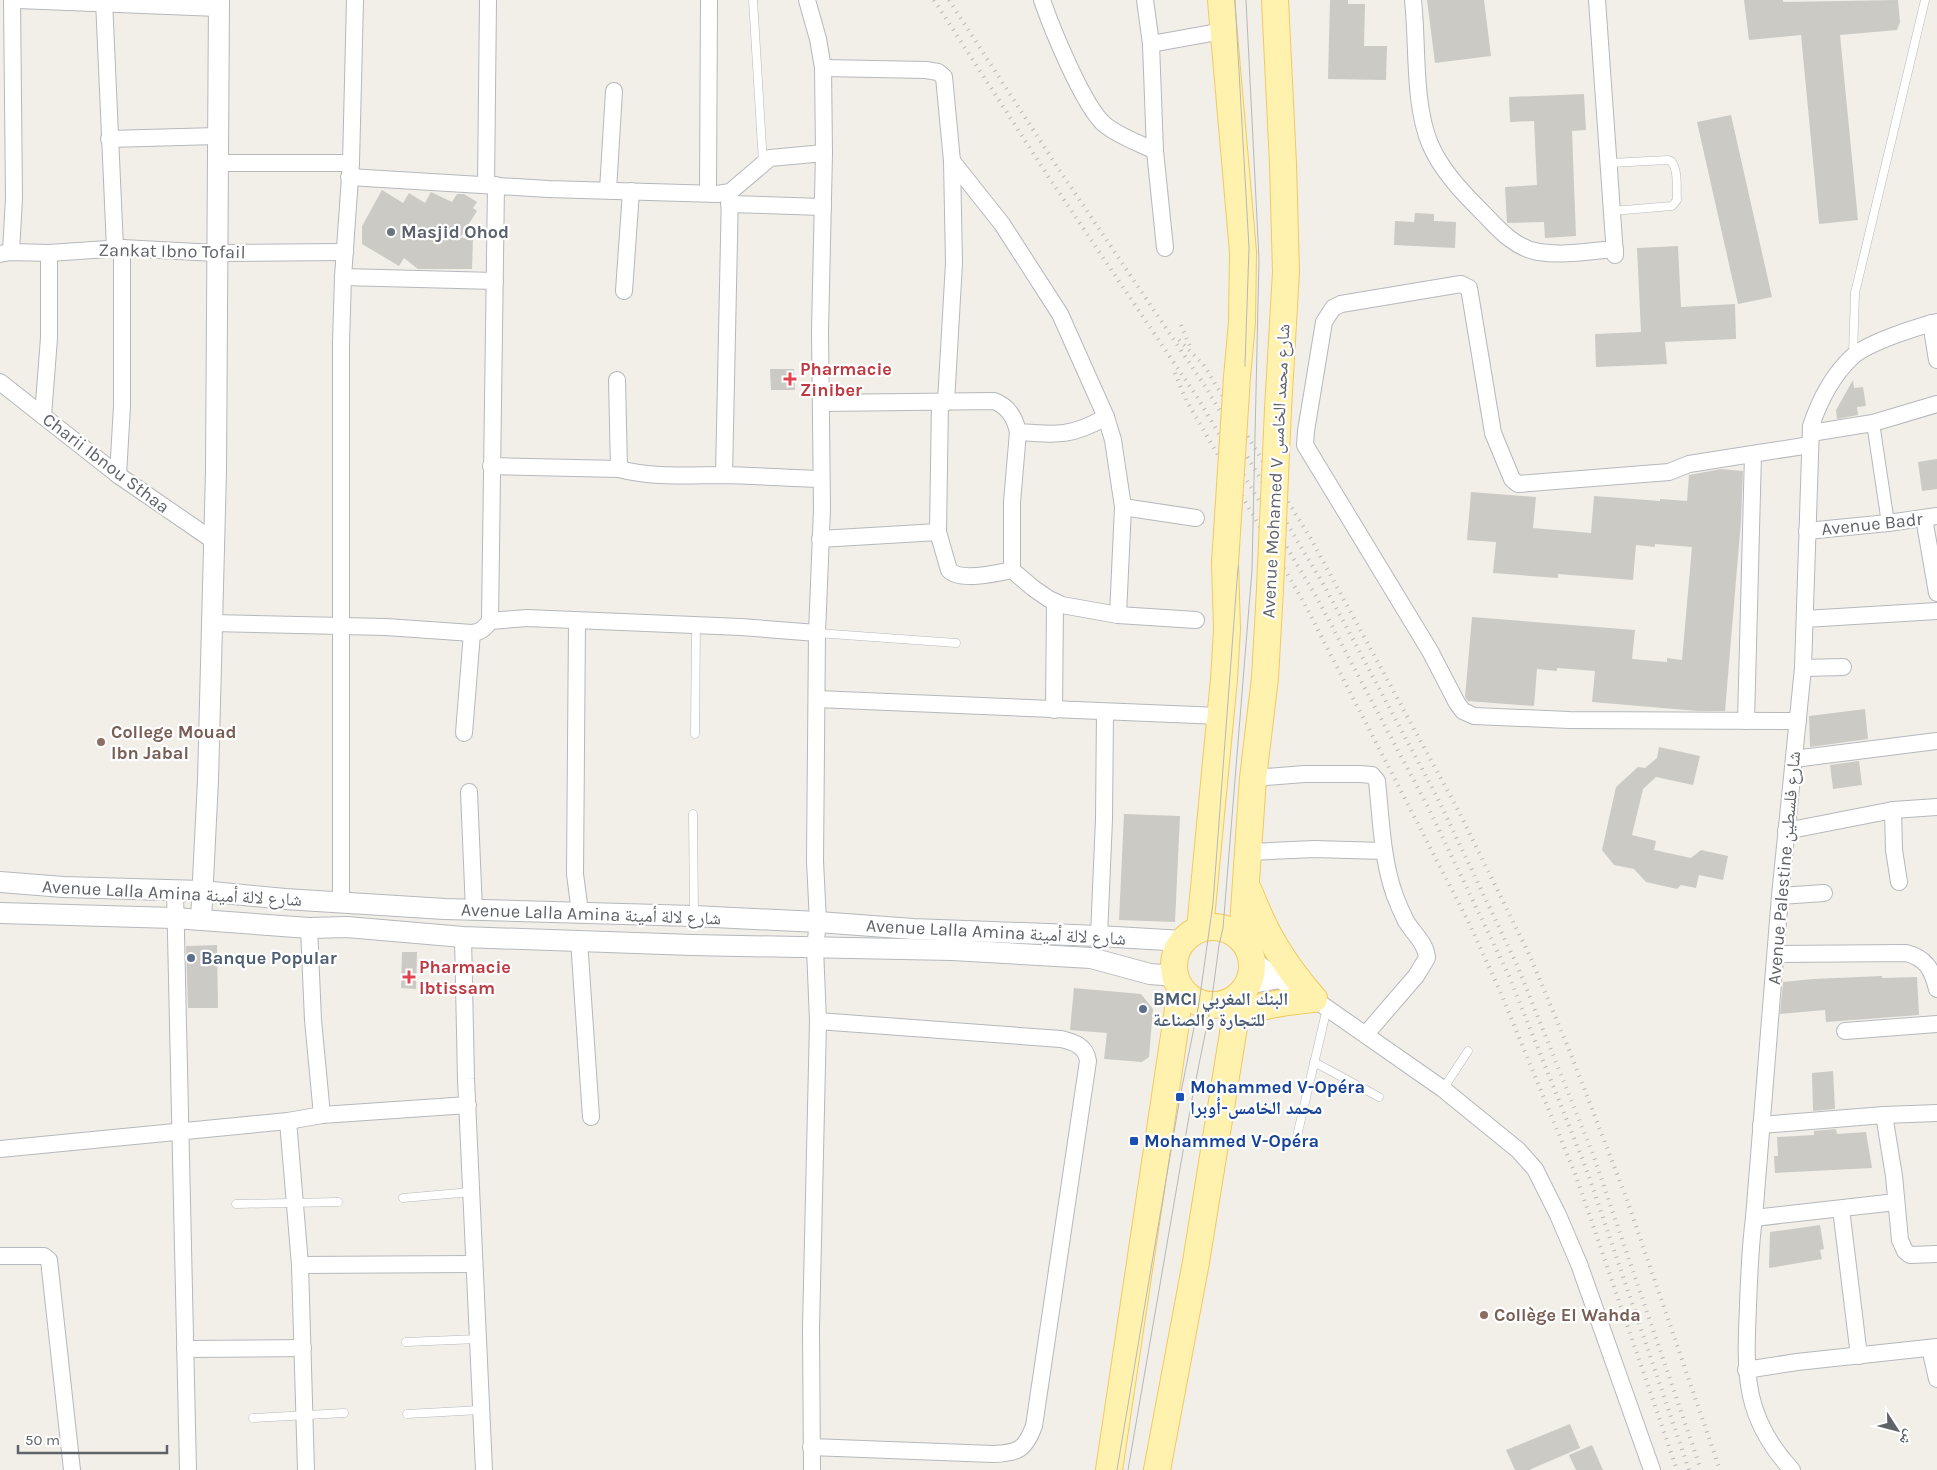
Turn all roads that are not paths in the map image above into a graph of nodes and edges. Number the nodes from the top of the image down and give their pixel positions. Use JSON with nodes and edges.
{"nodes":[{"id":1,"x":12,"y":0,"type":"edge"},
{"id":2,"x":18,"y":0,"type":"edge"},
{"id":3,"x":356,"y":0,"type":"edge"},
{"id":4,"x":488,"y":0,"type":"edge"},
{"id":5,"x":709,"y":0,"type":"edge"},
{"id":6,"x":753,"y":0,"type":"edge"},
{"id":7,"x":807,"y":0,"type":"edge"},
{"id":8,"x":1042,"y":0,"type":"edge"},
{"id":9,"x":1145,"y":0,"type":"edge"},
{"id":10,"x":1221,"y":0,"type":"edge"},
{"id":11,"x":1275,"y":0,"type":"edge"},
{"id":12,"x":1413,"y":0,"type":"edge"},
{"id":13,"x":1597,"y":0,"type":"edge"},
{"id":14,"x":1925,"y":0,"type":"edge"},
{"id":15,"x":104,"y":2,"type":"edge"},
{"id":16,"x":218,"y":4,"type":"edge"},
{"id":17,"x":1223,"y":31,"type":"junction"},
{"id":18,"x":1151,"y":44,"type":"junction"},
{"id":19,"x":823,"y":68,"type":"junction"},
{"id":20,"x":614,"y":91,"type":"dead end"},
{"id":21,"x":7,"y":99,"type":"edge"},
{"id":22,"x":218,"y":136,"type":"junction"},
{"id":23,"x":109,"y":139,"type":"junction"},
{"id":24,"x":1155,"y":151,"type":"junction"},
{"id":25,"x":824,"y":154,"type":"junction"},
{"id":26,"x":952,"y":161,"type":"junction"},
{"id":27,"x":218,"y":163,"type":"junction"},
{"id":28,"x":763,"y":163,"type":"junction"},
{"id":29,"x":1610,"y":163,"type":"junction"},
{"id":30,"x":350,"y":170,"type":"junction"},
{"id":31,"x":491,"y":185,"type":"junction"},
{"id":32,"x":608,"y":190,"type":"junction"},
{"id":33,"x":631,"y":191,"type":"junction"},
{"id":34,"x":708,"y":192,"type":"junction"},
{"id":35,"x":7,"y":197,"type":"edge"},
{"id":36,"x":729,"y":198,"type":"junction"},
{"id":37,"x":823,"y":207,"type":"junction"},
{"id":38,"x":1612,"y":210,"type":"junction"},
{"id":39,"x":118,"y":248,"type":"junction"},
{"id":40,"x":1165,"y":248,"type":"dead end"},
{"id":41,"x":345,"y":252,"type":"junction"},
{"id":42,"x":5,"y":253,"type":"edge"},
{"id":43,"x":48,"y":253,"type":"junction"},
{"id":44,"x":216,"y":253,"type":"junction"},
{"id":45,"x":343,"y":277,"type":"junction"},
{"id":46,"x":495,"y":281,"type":"junction"},
{"id":47,"x":624,"y":291,"type":"dead end"},
{"id":48,"x":1934,"y":323,"type":"edge"},
{"id":49,"x":1853,"y":357,"type":"junction"},
{"id":50,"x":1937,"y":360,"type":"edge"},
{"id":51,"x":617,"y":380,"type":"dead end"},
{"id":52,"x":0,"y":382,"type":"edge"},
{"id":53,"x":943,"y":402,"type":"junction"},
{"id":54,"x":821,"y":403,"type":"junction"},
{"id":55,"x":1937,"y":404,"type":"edge"},
{"id":56,"x":43,"y":416,"type":"junction"},
{"id":57,"x":1106,"y":417,"type":"junction"},
{"id":58,"x":1874,"y":423,"type":"junction"},
{"id":59,"x":1018,"y":432,"type":"junction"},
{"id":60,"x":1811,"y":439,"type":"junction"},
{"id":61,"x":1753,"y":454,"type":"junction"},
{"id":62,"x":491,"y":466,"type":"junction"},
{"id":63,"x":619,"y":469,"type":"junction"},
{"id":64,"x":118,"y":474,"type":"junction"},
{"id":65,"x":724,"y":475,"type":"junction"},
{"id":66,"x":821,"y":479,"type":"junction"},
{"id":67,"x":1123,"y":506,"type":"junction"},
{"id":68,"x":1930,"y":517,"type":"edge"},
{"id":69,"x":1196,"y":518,"type":"dead end"},
{"id":70,"x":1888,"y":524,"type":"junction"},
{"id":71,"x":1806,"y":531,"type":"junction"},
{"id":72,"x":938,"y":532,"type":"junction"},
{"id":73,"x":820,"y":539,"type":"junction"},
{"id":74,"x":214,"y":541,"type":"junction"},
{"id":75,"x":1012,"y":570,"type":"junction"},
{"id":76,"x":1937,"y":593,"type":"edge"},
{"id":77,"x":1055,"y":602,"type":"junction"},
{"id":78,"x":1937,"y":611,"type":"edge"},
{"id":79,"x":1118,"y":615,"type":"junction"},
{"id":80,"x":1804,"y":619,"type":"junction"},
{"id":81,"x":1196,"y":620,"type":"dead end"},
{"id":82,"x":490,"y":621,"type":"junction"},
{"id":83,"x":577,"y":621,"type":"junction"},
{"id":84,"x":212,"y":623,"type":"junction"},
{"id":85,"x":696,"y":625,"type":"junction"},
{"id":86,"x":342,"y":627,"type":"junction"},
{"id":87,"x":472,"y":633,"type":"junction"},
{"id":88,"x":818,"y":633,"type":"junction"},
{"id":89,"x":956,"y":643,"type":"dead end"},
{"id":90,"x":1843,"y":667,"type":"dead end"},
{"id":91,"x":1803,"y":668,"type":"junction"},
{"id":92,"x":817,"y":699,"type":"junction"},
{"id":93,"x":1054,"y":710,"type":"junction"},
{"id":94,"x":1105,"y":712,"type":"junction"},
{"id":95,"x":1220,"y":716,"type":"junction"},
{"id":96,"x":1746,"y":721,"type":"junction"},
{"id":97,"x":1798,"y":721,"type":"junction"},
{"id":98,"x":464,"y":733,"type":"dead end"},
{"id":99,"x":696,"y":734,"type":"dead end"},
{"id":100,"x":1937,"y":741,"type":"edge"},
{"id":101,"x":1794,"y":759,"type":"junction"},
{"id":102,"x":1253,"y":778,"type":"junction"},
{"id":103,"x":469,"y":792,"type":"dead end"},
{"id":104,"x":1937,"y":807,"type":"edge"},
{"id":105,"x":1893,"y":810,"type":"junction"},
{"id":106,"x":692,"y":814,"type":"dead end"},
{"id":107,"x":1786,"y":832,"type":"junction"},
{"id":108,"x":1384,"y":851,"type":"junction"},
{"id":109,"x":1249,"y":852,"type":"junction"},
{"id":110,"x":0,"y":882,"type":"edge"},
{"id":111,"x":1899,"y":882,"type":"dead end"},
{"id":112,"x":1247,"y":887,"type":"junction"},
{"id":113,"x":175,"y":890,"type":"junction"},
{"id":114,"x":202,"y":890,"type":"junction"},
{"id":115,"x":1824,"y":894,"type":"dead end"},
{"id":116,"x":1780,"y":896,"type":"junction"},
{"id":117,"x":341,"y":903,"type":"junction"},
{"id":118,"x":474,"y":910,"type":"junction"},
{"id":119,"x":0,"y":912,"type":"edge"},
{"id":120,"x":580,"y":912,"type":"junction"},
{"id":121,"x":694,"y":916,"type":"junction"},
{"id":122,"x":174,"y":918,"type":"junction"},
{"id":123,"x":200,"y":920,"type":"junction"},
{"id":124,"x":818,"y":922,"type":"junction"},
{"id":125,"x":309,"y":928,"type":"junction"},
{"id":126,"x":1192,"y":935,"type":"junction"},
{"id":127,"x":1099,"y":936,"type":"junction"},
{"id":128,"x":462,"y":937,"type":"junction"},
{"id":129,"x":579,"y":940,"type":"junction"},
{"id":130,"x":815,"y":948,"type":"junction"},
{"id":131,"x":1247,"y":949,"type":"junction"},
{"id":132,"x":1776,"y":954,"type":"junction"},
{"id":133,"x":1279,"y":980,"type":"junction"},
{"id":134,"x":1178,"y":983,"type":"junction"},
{"id":135,"x":1937,"y":989,"type":"edge"},
{"id":136,"x":1240,"y":999,"type":"junction"},
{"id":137,"x":1320,"y":1003,"type":"junction"},
{"id":138,"x":818,"y":1021,"type":"junction"},
{"id":139,"x":1937,"y":1024,"type":"edge"},
{"id":140,"x":1845,"y":1030,"type":"dead end"},
{"id":141,"x":1366,"y":1034,"type":"junction"},
{"id":142,"x":1468,"y":1051,"type":"dead end"},
{"id":143,"x":1314,"y":1062,"type":"junction"},
{"id":144,"x":1443,"y":1089,"type":"junction"},
{"id":145,"x":1379,"y":1097,"type":"dead end"},
{"id":146,"x":468,"y":1105,"type":"junction"},
{"id":147,"x":1937,"y":1113,"type":"edge"},
{"id":148,"x":322,"y":1115,"type":"junction"},
{"id":149,"x":1884,"y":1115,"type":"junction"},
{"id":150,"x":591,"y":1116,"type":"dead end"},
{"id":151,"x":288,"y":1121,"type":"junction"},
{"id":152,"x":1761,"y":1125,"type":"junction"},
{"id":153,"x":180,"y":1131,"type":"junction"},
{"id":154,"x":1298,"y":1132,"type":"dead end"},
{"id":155,"x":0,"y":1149,"type":"edge"},
{"id":156,"x":471,"y":1192,"type":"junction"},
{"id":157,"x":403,"y":1198,"type":"dead end"},
{"id":158,"x":338,"y":1202,"type":"dead end"},
{"id":159,"x":1896,"y":1202,"type":"junction"},
{"id":160,"x":236,"y":1204,"type":"dead end"},
{"id":161,"x":295,"y":1204,"type":"junction"},
{"id":162,"x":1841,"y":1209,"type":"junction"},
{"id":163,"x":1754,"y":1218,"type":"junction"},
{"id":164,"x":1937,"y":1254,"type":"edge"},
{"id":165,"x":0,"y":1256,"type":"edge"},
{"id":166,"x":474,"y":1264,"type":"junction"},
{"id":167,"x":300,"y":1265,"type":"junction"},
{"id":168,"x":478,"y":1339,"type":"junction"},
{"id":169,"x":406,"y":1342,"type":"dead end"},
{"id":170,"x":303,"y":1348,"type":"junction"},
{"id":171,"x":1934,"y":1348,"type":"edge"},
{"id":172,"x":186,"y":1349,"type":"junction"},
{"id":173,"x":1858,"y":1356,"type":"junction"},
{"id":174,"x":1746,"y":1370,"type":"junction"},
{"id":175,"x":1937,"y":1379,"type":"edge"},
{"id":176,"x":480,"y":1410,"type":"junction"},
{"id":177,"x":344,"y":1413,"type":"dead end"},
{"id":178,"x":304,"y":1414,"type":"junction"},
{"id":179,"x":407,"y":1414,"type":"dead end"},
{"id":180,"x":253,"y":1418,"type":"dead end"},
{"id":181,"x":811,"y":1447,"type":"junction"},
{"id":182,"x":72,"y":1470,"type":"edge"},
{"id":183,"x":188,"y":1470,"type":"edge"},
{"id":184,"x":306,"y":1470,"type":"edge"},
{"id":185,"x":484,"y":1470,"type":"edge"},
{"id":186,"x":812,"y":1470,"type":"edge"},
{"id":187,"x":1109,"y":1470,"type":"edge"},
{"id":188,"x":1157,"y":1470,"type":"edge"},
{"id":189,"x":1652,"y":1470,"type":"edge"},
{"id":190,"x":1792,"y":1470,"type":"edge"}],
"edges":[{"from":1,"to":21,"type":"street"},
{"from":2,"to":15,"type":"street"},
{"from":3,"to":30,"type":"street"},
{"from":4,"to":31,"type":"street"},
{"from":5,"to":34,"type":"street"},
{"from":6,"to":28,"type":"lane"},
{"from":7,"to":19,"type":"street"},
{"from":8,"to":24,"type":"street"},
{"from":9,"to":18,"type":"street"},
{"from":10,"to":17,"type":"main road"},
{"from":11,"to":102,"type":"main road","name":"Avenue Mohamed V شارع محمد الخامس","bridge":true},
{"from":12,"to":38,"type":"street"},
{"from":13,"to":29,"type":"street"},
{"from":14,"to":49,"type":"lane"},
{"from":15,"to":16,"type":"street"},
{"from":15,"to":23,"type":"street"},
{"from":16,"to":22,"type":"street"},
{"from":17,"to":18,"type":"street"},
{"from":17,"to":95,"type":"main road","bridge":true},
{"from":18,"to":24,"type":"street"},
{"from":19,"to":25,"type":"street"},
{"from":19,"to":26,"type":"street"},
{"from":20,"to":32,"type":"street"},
{"from":21,"to":35,"type":"street"},
{"from":22,"to":23,"type":"street"},
{"from":22,"to":27,"type":"street"},
{"from":23,"to":39,"type":"street"},
{"from":24,"to":40,"type":"street"},
{"from":25,"to":28,"type":"street"},
{"from":25,"to":37,"type":"street"},
{"from":26,"to":53,"type":"street"},
{"from":26,"to":57,"type":"street"},
{"from":27,"to":30,"type":"street"},
{"from":27,"to":44,"type":"street"},
{"from":28,"to":36,"type":"street"},
{"from":29,"to":38,"type":"street"},
{"from":29,"to":38,"type":"lane"},
{"from":30,"to":31,"type":"street"},
{"from":30,"to":41,"type":"street"},
{"from":31,"to":32,"type":"street"},
{"from":31,"to":46,"type":"street"},
{"from":32,"to":33,"type":"street"},
{"from":33,"to":34,"type":"street"},
{"from":33,"to":47,"type":"street"},
{"from":34,"to":36,"type":"street"},
{"from":35,"to":42,"type":"street"},
{"from":36,"to":37,"type":"street"},
{"from":36,"to":65,"type":"street"},
{"from":37,"to":54,"type":"street"},
{"from":39,"to":43,"type":"street","name":"Zankat Ibno Tofail"},
{"from":39,"to":44,"type":"street","name":"Zankat Ibno Tofail"},
{"from":39,"to":64,"type":"street"},
{"from":41,"to":44,"type":"street","name":"Zankat Ibno Tofail"},
{"from":41,"to":45,"type":"street"},
{"from":42,"to":43,"type":"street","name":"Zankat Ibno Tofail"},
{"from":43,"to":56,"type":"street"},
{"from":44,"to":74,"type":"street"},
{"from":45,"to":46,"type":"street"},
{"from":45,"to":86,"type":"street"},
{"from":46,"to":62,"type":"street"},
{"from":48,"to":49,"type":"street","name":"Avenue Palestine شارع فلسطين"},
{"from":48,"to":50,"type":"street"},
{"from":49,"to":60,"type":"street","name":"Avenue Palestine شارع فلسطين"},
{"from":51,"to":63,"type":"street"},
{"from":52,"to":56,"type":"street","name":"Charii Ibnou Sthaa"},
{"from":53,"to":54,"type":"street"},
{"from":53,"to":59,"type":"street"},
{"from":53,"to":72,"type":"street"},
{"from":54,"to":66,"type":"street"},
{"from":55,"to":58,"type":"street"},
{"from":56,"to":64,"type":"street","name":"Charii Ibnou Sthaa"},
{"from":57,"to":59,"type":"street"},
{"from":57,"to":67,"type":"street"},
{"from":58,"to":60,"type":"street"},
{"from":58,"to":70,"type":"street"},
{"from":59,"to":75,"type":"street"},
{"from":60,"to":61,"type":"street"},
{"from":60,"to":71,"type":"street","name":"Avenue Palestine شارع فلسطين"},
{"from":61,"to":96,"type":"street"},
{"from":61,"to":96,"type":"street"},
{"from":62,"to":63,"type":"street"},
{"from":62,"to":82,"type":"street"},
{"from":63,"to":65,"type":"street"},
{"from":64,"to":74,"type":"street","name":"Charii Ibnou Sthaa"},
{"from":65,"to":66,"type":"street"},
{"from":66,"to":73,"type":"street"},
{"from":67,"to":69,"type":"street"},
{"from":67,"to":79,"type":"street"},
{"from":68,"to":70,"type":"street","name":"Avenue Badr"},
{"from":68,"to":76,"type":"street"},
{"from":70,"to":71,"type":"street","name":"Avenue Badr"},
{"from":71,"to":80,"type":"street","name":"Avenue Palestine شارع فلسطين"},
{"from":72,"to":73,"type":"street"},
{"from":72,"to":75,"type":"street"},
{"from":73,"to":88,"type":"street"},
{"from":74,"to":84,"type":"street"},
{"from":75,"to":77,"type":"street"},
{"from":77,"to":79,"type":"street"},
{"from":77,"to":93,"type":"street"},
{"from":78,"to":80,"type":"street"},
{"from":79,"to":81,"type":"street"},
{"from":80,"to":91,"type":"street","name":"Avenue Palestine شارع فلسطين"},
{"from":82,"to":83,"type":"street"},
{"from":82,"to":87,"type":"street"},
{"from":83,"to":85,"type":"street"},
{"from":83,"to":120,"type":"street"},
{"from":84,"to":86,"type":"street"},
{"from":84,"to":114,"type":"street"},
{"from":85,"to":88,"type":"street"},
{"from":85,"to":99,"type":"lane"},
{"from":86,"to":87,"type":"street"},
{"from":86,"to":117,"type":"street"},
{"from":87,"to":98,"type":"street"},
{"from":88,"to":89,"type":"lane"},
{"from":88,"to":92,"type":"street"},
{"from":90,"to":91,"type":"street"},
{"from":91,"to":97,"type":"street","name":"Avenue Palestine شارع فلسطين"},
{"from":92,"to":93,"type":"street"},
{"from":92,"to":124,"type":"street"},
{"from":93,"to":94,"type":"street"},
{"from":94,"to":95,"type":"street"},
{"from":94,"to":127,"type":"street"},
{"from":95,"to":126,"type":"main road"},
{"from":96,"to":97,"type":"street"},
{"from":97,"to":101,"type":"street","name":"Avenue Palestine شارع فلسطين"},
{"from":100,"to":101,"type":"street"},
{"from":101,"to":107,"type":"street","name":"Avenue Palestine شارع فلسطين"},
{"from":102,"to":108,"type":"street"},
{"from":102,"to":109,"type":"main road","name":"Avenue Mohamed V شارع محمد الخامس"},
{"from":103,"to":118,"type":"street"},
{"from":104,"to":105,"type":"street"},
{"from":105,"to":107,"type":"street"},
{"from":105,"to":111,"type":"street"},
{"from":106,"to":121,"type":"lane"},
{"from":107,"to":116,"type":"street","name":"Avenue Palestine شارع فلسطين"},
{"from":108,"to":109,"type":"street"},
{"from":108,"to":141,"type":"street"},
{"from":109,"to":112,"type":"main road","name":"Avenue Mohamed V شارع محمد الخامس"},
{"from":110,"to":113,"type":"street","name":"Avenue Lalla Amina شارع لالة أمينة"},
{"from":112,"to":131,"type":"main road","name":"Avenue Mohamed V شارع محمد الخامس"},
{"from":112,"to":137,"type":"main road"},
{"from":113,"to":114,"type":"street","name":"Avenue Lalla Amina شارع لالة أمينة"},
{"from":113,"to":122,"type":"street"},
{"from":114,"to":117,"type":"street","name":"Avenue Lalla Amina شارع لالة أمينة"},
{"from":114,"to":123,"type":"street"},
{"from":115,"to":116,"type":"street"},
{"from":116,"to":132,"type":"street","name":"Avenue Palestine شارع فلسطين"},
{"from":117,"to":118,"type":"street","name":"Avenue Lalla Amina شارع لالة أمينة"},
{"from":118,"to":120,"type":"street","name":"Avenue Lalla Amina شارع لالة أمينة"},
{"from":119,"to":122,"type":"street","name":"Avenue Lalla Amina شارع لالة أمينة"},
{"from":120,"to":121,"type":"street","name":"Avenue Lalla Amina شارع لالة أمينة"},
{"from":121,"to":124,"type":"street","name":"Avenue Lalla Amina شارع لالة أمينة"},
{"from":122,"to":123,"type":"street","name":"Avenue Lalla Amina شارع لالة أمينة"},
{"from":122,"to":153,"type":"street"},
{"from":123,"to":125,"type":"street","name":"Avenue Lalla Amina شارع لالة أمينة"},
{"from":124,"to":127,"type":"street","name":"Avenue Lalla Amina شارع لالة أمينة"},
{"from":124,"to":130,"type":"street"},
{"from":125,"to":128,"type":"street","name":"Avenue Lalla Amina شارع لالة أمينة"},
{"from":125,"to":148,"type":"street"},
{"from":126,"to":127,"type":"street","name":"Avenue Lalla Amina شارع لالة أمينة"},
{"from":126,"to":131,"type":"main road"},
{"from":126,"to":134,"type":"main road"},
{"from":128,"to":129,"type":"street","name":"Avenue Lalla Amina شارع لالة أمينة"},
{"from":128,"to":146,"type":"street"},
{"from":129,"to":130,"type":"street","name":"Avenue Lalla Amina شارع لالة أمينة"},
{"from":129,"to":150,"type":"street"},
{"from":130,"to":134,"type":"street","name":"Avenue Lalla Amina شارع لالة أمينة"},
{"from":130,"to":138,"type":"street"},
{"from":131,"to":133,"type":"street"},
{"from":131,"to":136,"type":"main road"},
{"from":132,"to":135,"type":"street"},
{"from":132,"to":152,"type":"street","name":"Avenue Palestine شارع فلسطين"},
{"from":133,"to":136,"type":"street"},
{"from":133,"to":137,"type":"street"},
{"from":134,"to":136,"type":"main road"},
{"from":134,"to":187,"type":"main road"},
{"from":136,"to":137,"type":"main road"},
{"from":136,"to":188,"type":"main road"},
{"from":137,"to":141,"type":"street"},
{"from":137,"to":143,"type":"lane"},
{"from":138,"to":181,"type":"street"},
{"from":138,"to":181,"type":"street"},
{"from":139,"to":140,"type":"street"},
{"from":141,"to":144,"type":"street"},
{"from":142,"to":144,"type":"lane"},
{"from":143,"to":145,"type":"lane"},
{"from":143,"to":154,"type":"lane"},
{"from":144,"to":189,"type":"street"},
{"from":146,"to":148,"type":"street"},
{"from":146,"to":156,"type":"street"},
{"from":147,"to":149,"type":"street"},
{"from":148,"to":151,"type":"street"},
{"from":149,"to":152,"type":"street"},
{"from":149,"to":159,"type":"street"},
{"from":151,"to":153,"type":"street"},
{"from":151,"to":161,"type":"street"},
{"from":152,"to":163,"type":"street","name":"Avenue Palestine شارع فلسطين"},
{"from":153,"to":155,"type":"street"},
{"from":153,"to":172,"type":"street"},
{"from":156,"to":157,"type":"lane"},
{"from":156,"to":166,"type":"street"},
{"from":158,"to":161,"type":"lane"},
{"from":159,"to":162,"type":"street"},
{"from":159,"to":164,"type":"street"},
{"from":160,"to":161,"type":"lane"},
{"from":161,"to":167,"type":"street"},
{"from":162,"to":163,"type":"street"},
{"from":162,"to":173,"type":"street"},
{"from":163,"to":174,"type":"street","name":"Avenue Palestine شارع فلسطين"},
{"from":165,"to":182,"type":"street"},
{"from":166,"to":167,"type":"street"},
{"from":166,"to":168,"type":"street"},
{"from":167,"to":170,"type":"street"},
{"from":168,"to":169,"type":"lane"},
{"from":168,"to":176,"type":"street"},
{"from":170,"to":172,"type":"street"},
{"from":170,"to":178,"type":"street"},
{"from":171,"to":173,"type":"street"},
{"from":171,"to":175,"type":"street"},
{"from":172,"to":183,"type":"street"},
{"from":173,"to":174,"type":"street"},
{"from":174,"to":190,"type":"street","name":"Avenue Palestine شارع فلسطين"},
{"from":176,"to":179,"type":"lane"},
{"from":176,"to":185,"type":"street"},
{"from":177,"to":178,"type":"lane"},
{"from":178,"to":180,"type":"lane"},
{"from":178,"to":184,"type":"street"},
{"from":181,"to":186,"type":"street"}]}
